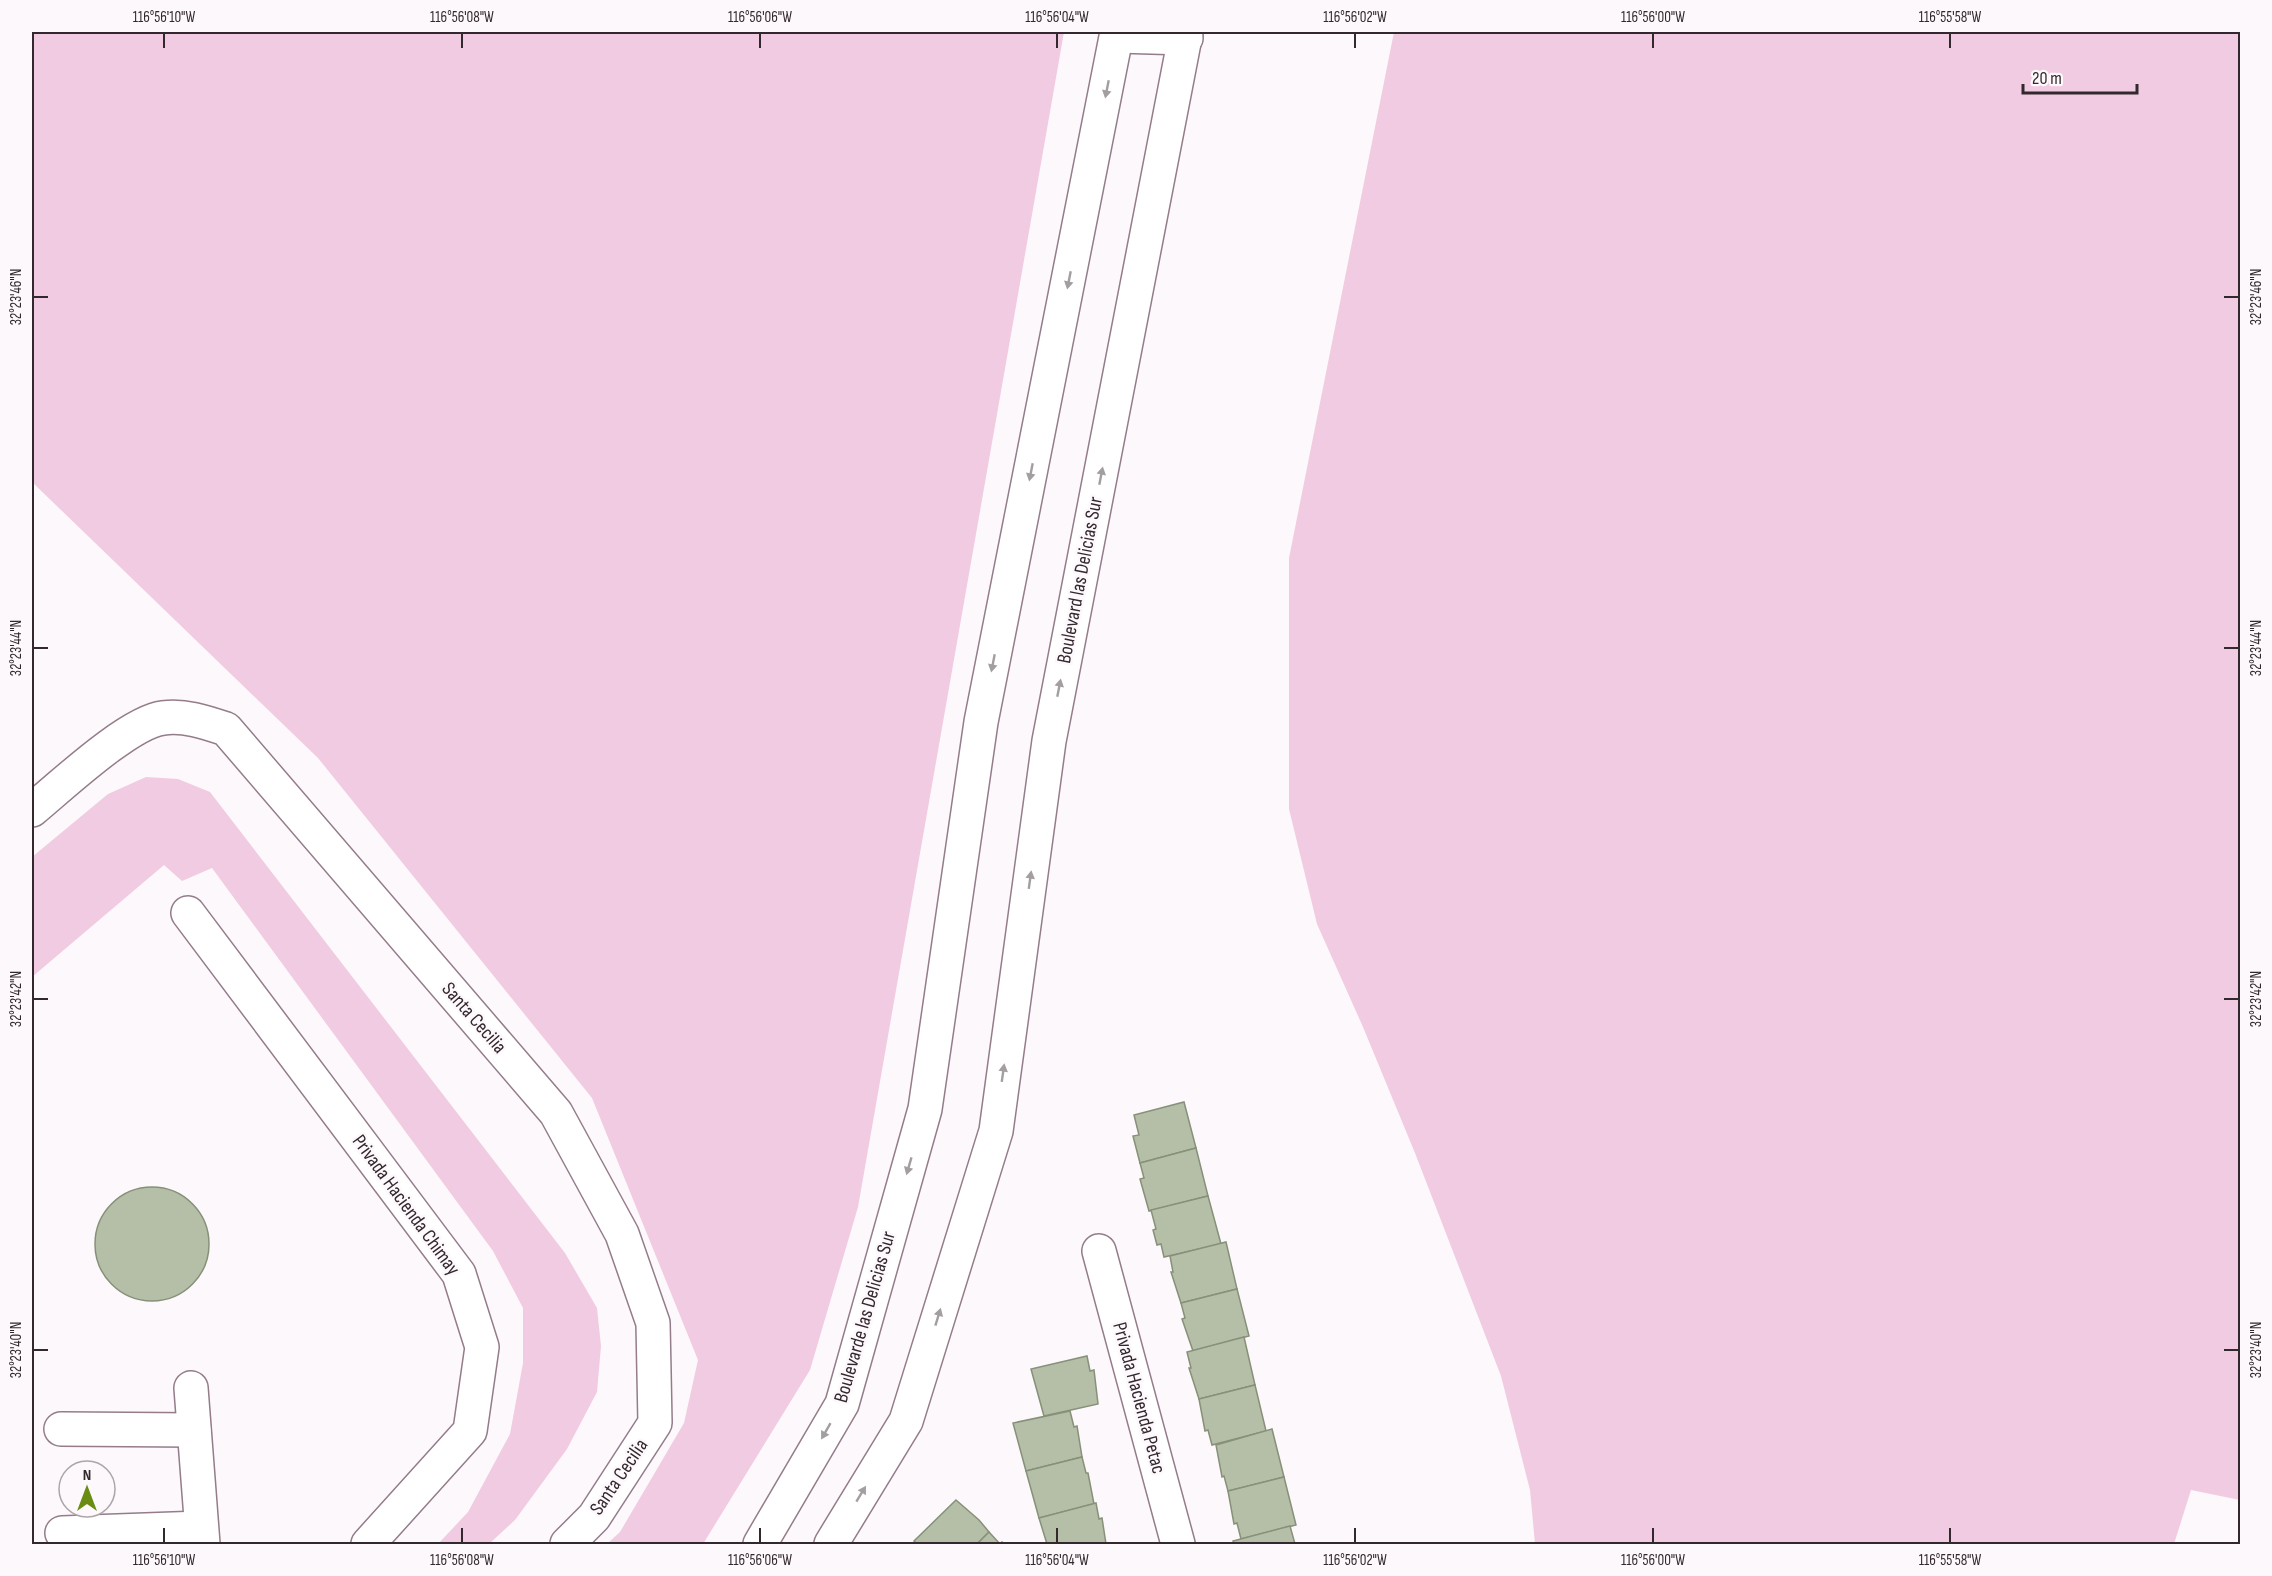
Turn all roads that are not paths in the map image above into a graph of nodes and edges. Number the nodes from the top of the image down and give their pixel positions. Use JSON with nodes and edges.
{"nodes":[{"id":1,"x":1117,"y":34,"type":"edge"},
{"id":2,"x":1186,"y":35,"type":"edge"},
{"id":3,"x":32,"y":810,"type":"edge"},
{"id":4,"x":188,"y":913,"type":"dead end"},
{"id":5,"x":1100,"y":1251,"type":"dead end"},
{"id":6,"x":191,"y":1388,"type":"dead end"},
{"id":7,"x":61,"y":1430,"type":"dead end"},
{"id":8,"x":194,"y":1430,"type":"junction"},
{"id":9,"x":62,"y":1533,"type":"dead end"},
{"id":10,"x":202,"y":1536,"type":"edge"},
{"id":11,"x":368,"y":1545,"type":"edge"},
{"id":12,"x":567,"y":1545,"type":"edge"},
{"id":13,"x":760,"y":1545,"type":"edge"},
{"id":14,"x":831,"y":1545,"type":"edge"},
{"id":15,"x":1178,"y":1545,"type":"edge"}],
"edges":[{"from":1,"to":2,"type":"main road"},
{"from":1,"to":13,"type":"main road","name":"Boulevarde las Delicias Sur","one_way":true},
{"from":14,"to":2,"type":"main road","name":"Boulevard las Delicias Sur","one_way":true},
{"from":3,"to":12,"type":"main road","name":"Santa Cecilia"},
{"from":4,"to":11,"type":"main road","name":"Privada Hacienda Chimay"},
{"from":5,"to":15,"type":"main road","name":"Privada Hacienda Petac"},
{"from":6,"to":8,"type":"main road"},
{"from":7,"to":8,"type":"main road"},
{"from":8,"to":10,"type":"main road"},
{"from":9,"to":10,"type":"main road"}]}
